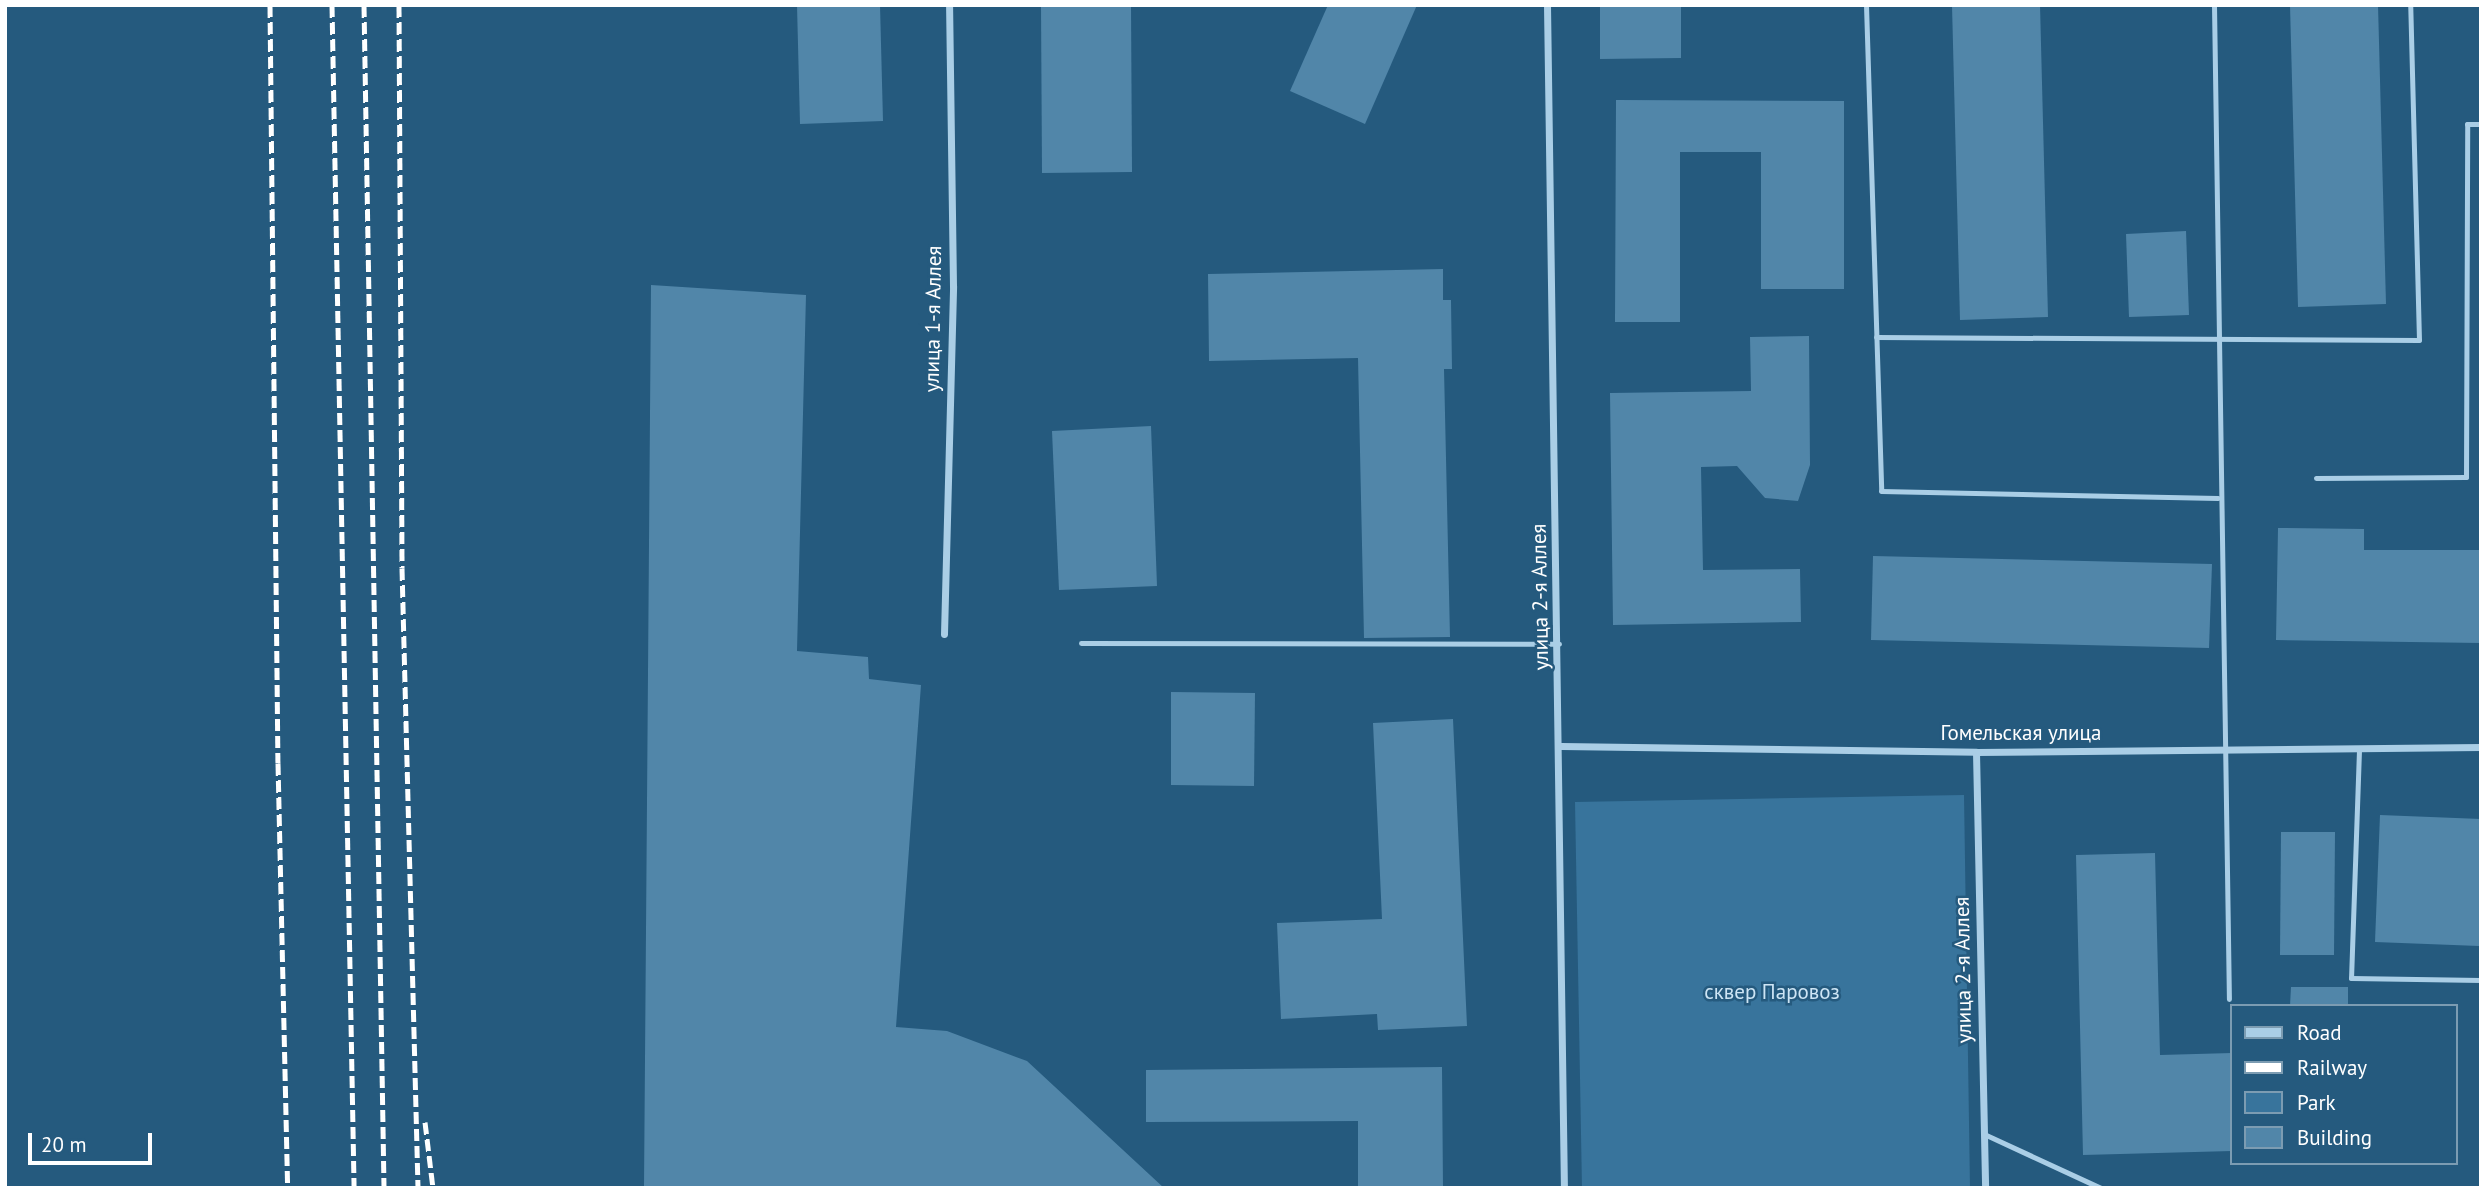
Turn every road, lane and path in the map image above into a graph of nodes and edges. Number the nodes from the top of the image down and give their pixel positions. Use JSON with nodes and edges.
{"nodes":[{"id":1,"x":949,"y":5,"type":"edge"},
{"id":2,"x":1547,"y":5,"type":"edge"},
{"id":3,"x":1866,"y":5,"type":"edge"},
{"id":4,"x":2214,"y":5,"type":"edge"},
{"id":5,"x":2410,"y":5,"type":"edge"},
{"id":6,"x":2481,"y":124,"type":"edge"},
{"id":7,"x":1876,"y":337,"type":"junction"},
{"id":8,"x":2217,"y":339,"type":"junction"},
{"id":9,"x":2316,"y":478,"type":"dead end"},
{"id":10,"x":2218,"y":498,"type":"junction"},
{"id":11,"x":944,"y":634,"type":"dead end"},
{"id":12,"x":1081,"y":643,"type":"dead end"},
{"id":13,"x":1559,"y":644,"type":"junction"},
{"id":14,"x":1561,"y":746,"type":"junction"},
{"id":15,"x":2481,"y":747,"type":"edge"},
{"id":16,"x":2225,"y":750,"type":"junction"},
{"id":17,"x":2359,"y":750,"type":"junction"},
{"id":18,"x":1976,"y":752,"type":"junction"},
{"id":19,"x":2481,"y":979,"type":"edge"},
{"id":20,"x":2229,"y":999,"type":"dead end"},
{"id":21,"x":1984,"y":1134,"type":"junction"},
{"id":22,"x":1564,"y":1188,"type":"edge"},
{"id":23,"x":1985,"y":1188,"type":"edge"},
{"id":24,"x":2101,"y":1188,"type":"edge"}],
"edges":[{"from":1,"to":11,"type":"street","name":"улица 1-я Аллея"},
{"from":2,"to":13,"type":"street","name":"улица 2-я Аллея"},
{"from":3,"to":7,"type":"lane"},
{"from":4,"to":8,"type":"lane"},
{"from":5,"to":8,"type":"lane"},
{"from":6,"to":9,"type":"lane"},
{"from":7,"to":8,"type":"lane"},
{"from":7,"to":10,"type":"lane"},
{"from":8,"to":10,"type":"lane"},
{"from":10,"to":16,"type":"lane"},
{"from":12,"to":13,"type":"lane"},
{"from":13,"to":14,"type":"street","name":"улица 2-я Аллея"},
{"from":14,"to":18,"type":"street","name":"Гомельская улица"},
{"from":14,"to":22,"type":"street","name":"улица 2-я Аллея"},
{"from":15,"to":17,"type":"street","name":"Гомельская улица"},
{"from":16,"to":17,"type":"street","name":"Гомельская улица"},
{"from":16,"to":18,"type":"street","name":"Гомельская улица"},
{"from":16,"to":20,"type":"lane"},
{"from":17,"to":19,"type":"lane"},
{"from":18,"to":21,"type":"street","name":"улица 2-я Аллея"},
{"from":21,"to":23,"type":"street","name":"улица 2-я Аллея"},
{"from":21,"to":24,"type":"lane"}]}
